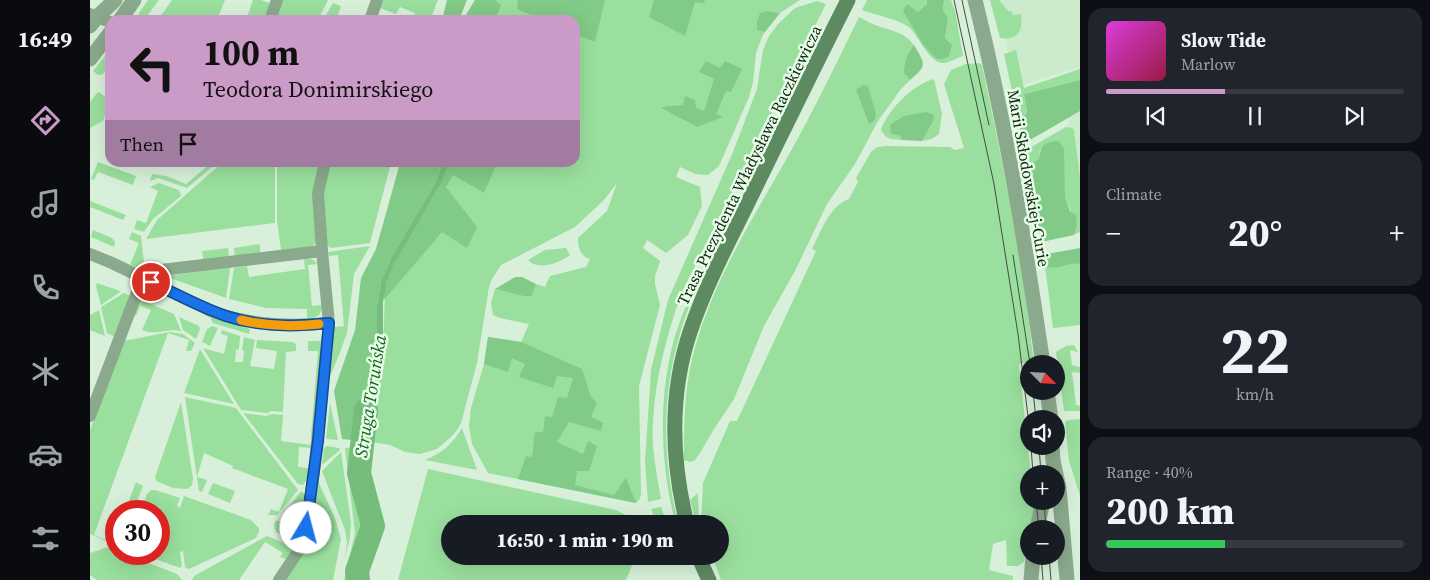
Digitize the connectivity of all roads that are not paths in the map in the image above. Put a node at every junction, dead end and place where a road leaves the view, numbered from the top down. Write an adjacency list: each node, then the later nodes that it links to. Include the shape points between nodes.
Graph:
1 (115, 0): 10 (street)
2 (134, 0): 7 (street)
3 (277, 0): 8 (street)
4 (377, 0): 9 (street)
5 (848, 0): 21 (main road, Trasa Prezydenta Władysława Raczkiewicza, via 719,262 690,330 678,378 674,424 677,473)
6 (975, 0): 18 (street, Marii Skłodowskiej-Curie, via 998,99)
7 (124, 15)
8 (272, 15)
9 (372, 15)
10 (97, 20)
11 (105, 40): 12 (street)
12 (90, 59)
13 (324, 167): 14 (street, via 318,193)
14 (322, 251): 16 (street, via 161,270); 17 (street)
15 (90, 254): 16 (street)
16 (148, 280): 17 (street, via 211,311 244,321 302,326); 19 (street, via 136,295)
17 (329, 323): 24 (street, via 306,528 301,548)
18 (1042, 355)
19 (90, 416)
20 (1052, 460): 27 (street, via 1059,488)
21 (685, 515)
22 (702, 565): 25 (main road)
23 (1032, 565): 26 (street)
24 (280, 580)
25 (709, 580)
26 (1031, 580)
27 (1067, 580)

